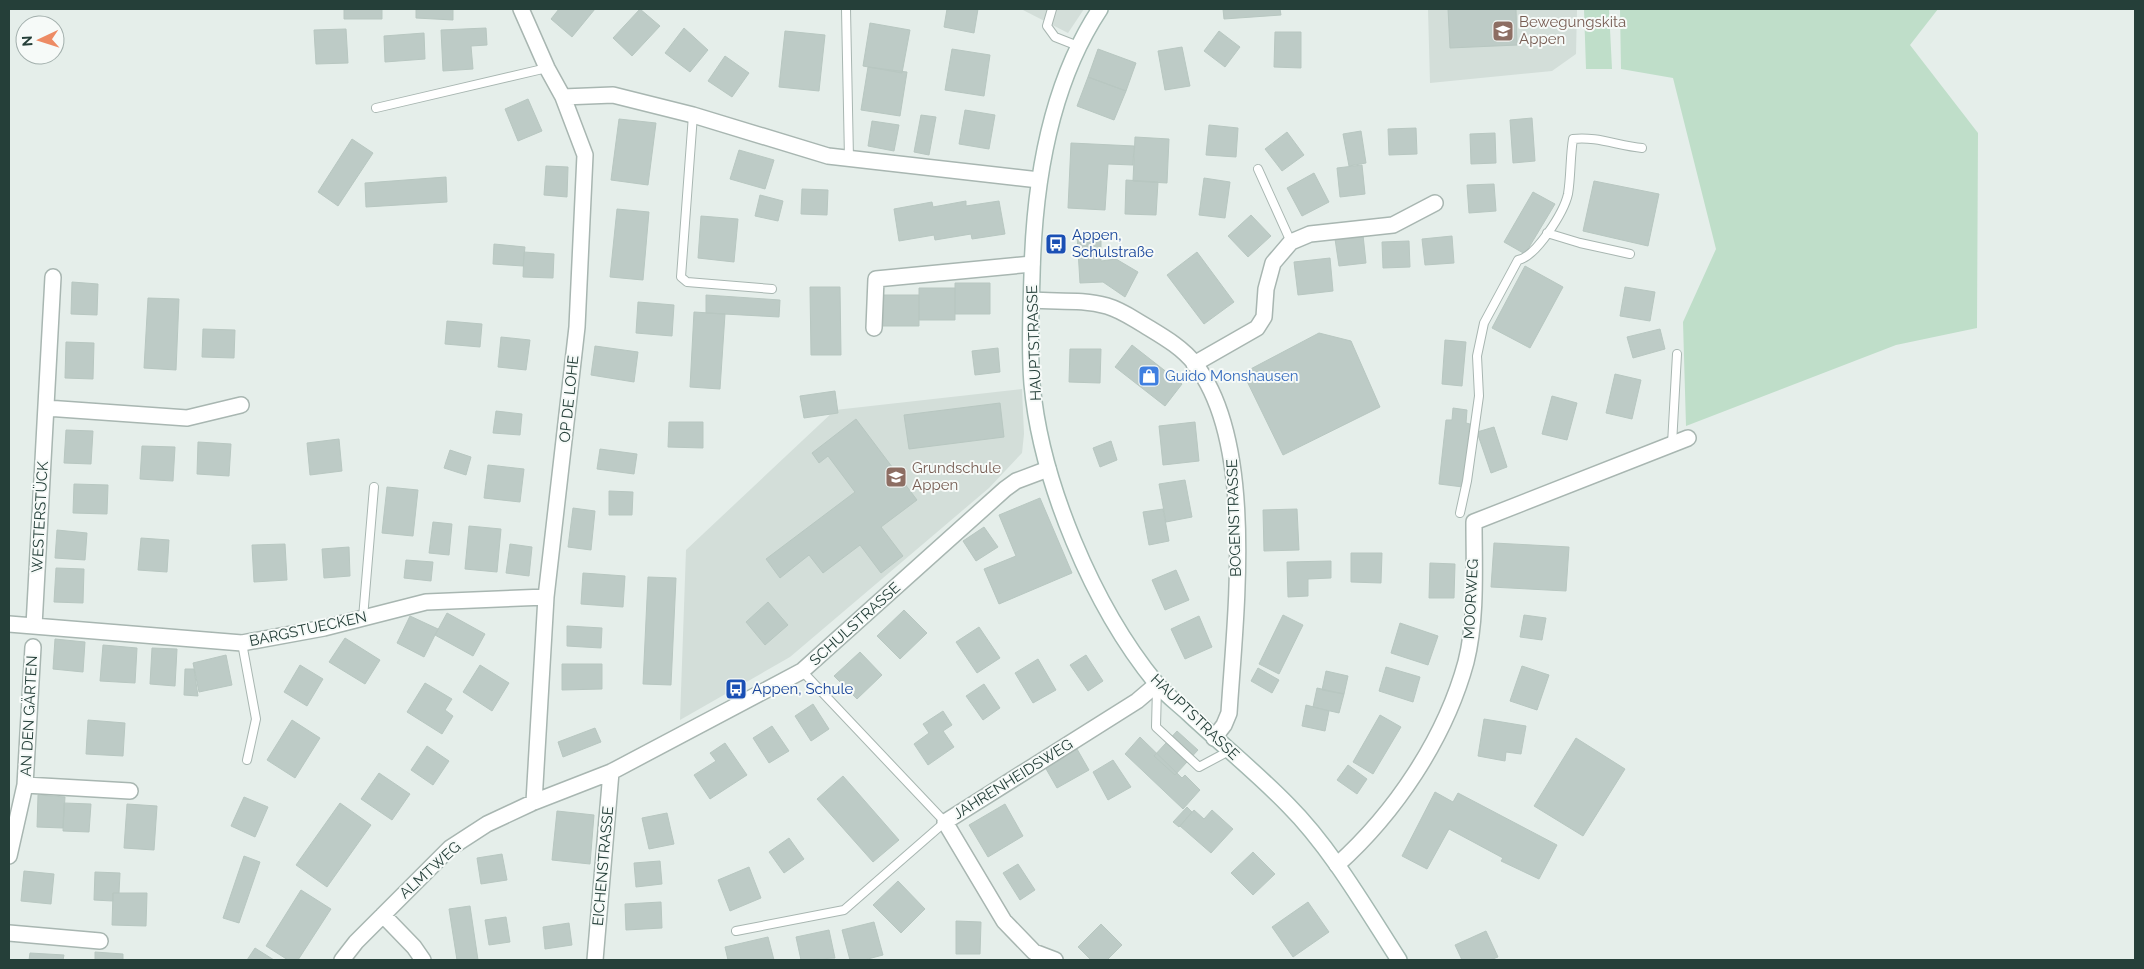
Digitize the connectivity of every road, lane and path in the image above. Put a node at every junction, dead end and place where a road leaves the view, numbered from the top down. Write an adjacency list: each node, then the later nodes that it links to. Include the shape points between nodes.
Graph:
1 (521, 9): 6 (street, OP DE LOHE)
2 (846, 9): 11 (lane)
3 (1052, 9): 5 (lane, via 1047,26 1055,37)
4 (1100, 9): 5 (street, HAUPTSTRASSE)
5 (1078, 46): 13 (street, HAUPTSTRASSE, via 1054,110)
6 (547, 68): 7 (street, OP DE LOHE); 8 (lane)
7 (563, 97): 9 (street, via 613,95); 32 (street, OP DE LOHE, via 585,156 577,327)
8 (376, 108)
9 (693, 115): 11 (street, via 828,156); 20 (lane, via 681,277 688,282)
10 (1642, 148): 15 (lane, via 1623,147 1591,138 1573,140 1568,194)
11 (849, 159): 13 (street)
12 (1258, 169): 16 (lane)
13 (1039, 180): 18 (street, HAUPTSTRASSE)
14 (1435, 203): 16 (street, via 1393,225 1310,234)
15 (1547, 233): 17 (lane); 31 (lane, via 1534,252 1526,259 1518,260 1484,323 1478,356 1478,396)
16 (1291, 242): 24 (street, via 1273,263 1266,289 1264,317 1258,328)
17 (1630, 254)
18 (1032, 264): 21 (street, HAUPTSTRASSE); 22 (street, HAUPTSTRASSE, via 876,279)
19 (53, 277): 26 (street, WESTERSTÜCK)
20 (772, 289)
21 (1032, 300): 24 (street, BOGENSTRASSE, via 1073,300 1109,306 1160,334); 29 (street, HAUPTSTRASSE, via 1032,383)
22 (874, 328)
23 (1677, 354): 28 (lane)
24 (1194, 364): 40 (street, BOGENSTRASSE, via 1220,412 1235,478 1236,580 1229,713)
25 (241, 405): 26 (street, via 187,418)
26 (46, 408): 35 (street, WESTERSTÜCK)
27 (1688, 438): 28 (street, MOORWEG)
28 (1672, 444): 49 (street, MOORWEG, via 1474,522 1470,634 1466,662 1447,715 1418,768 1395,800)
29 (1048, 469): 38 (street, SCHULSTRASSE, via 1016,481 1005,489); 39 (street, HAUPTSTRASSE, via 1097,591)
30 (374, 487): 33 (lane)
31 (1460, 513)
32 (546, 597): 33 (street, BARGSTUECKEN, via 426,602); 46 (street, OP DE LOHE)
33 (363, 618): 36 (street, BARGSTUECKEN)
34 (9, 624): 35 (street, BARGSTUECKEN)
35 (34, 626): 36 (street, BARGSTUECKEN)
36 (242, 643): 42 (lane, via 256,719)
37 (33, 647): 44 (street, AN DEN GÄRTEN)
38 (802, 671): 43 (street, SCHULSTRASSE); 47 (lane)
39 (1157, 684): 40 (street, HAUPTSTRASSE); 41 (lane, via 1156,727 1198,767); 47 (street, JAHRENHEIDSWEG, via 1137,701)
40 (1214, 738): 41 (street, HAUPTSTRASSE)
41 (1229, 751): 49 (street, HAUPTSTRASSE, via 1290,806)
42 (247, 760)
43 (611, 772): 46 (street, SCHULSTRASSE); 57 (street, EICHENSTRASSE)
44 (25, 784): 45 (street, AN DEN GÄRTEN); 48 (street, AN DEN GÄRTEN)
45 (130, 791)
46 (534, 802): 50 (street, ALMTWEG, via 487,824 450,848)
47 (944, 822): 51 (lane, via 844,910); 54 (street, JAHRENHEIDSWEG, via 1004,921)
48 (9, 856)
49 (1337, 865): 59 (street, HAUPTSTRASSE)
50 (383, 915): 55 (street, ALMTWEG); 56 (street, via 414,946)
51 (736, 931)
52 (9, 933): 53 (street)
53 (100, 941)
54 (1031, 956): 58 (street, JAHRENHEIDSWEG)
55 (342, 960)
56 (423, 960)
57 (595, 960)
58 (1055, 960)
59 (1399, 960)

